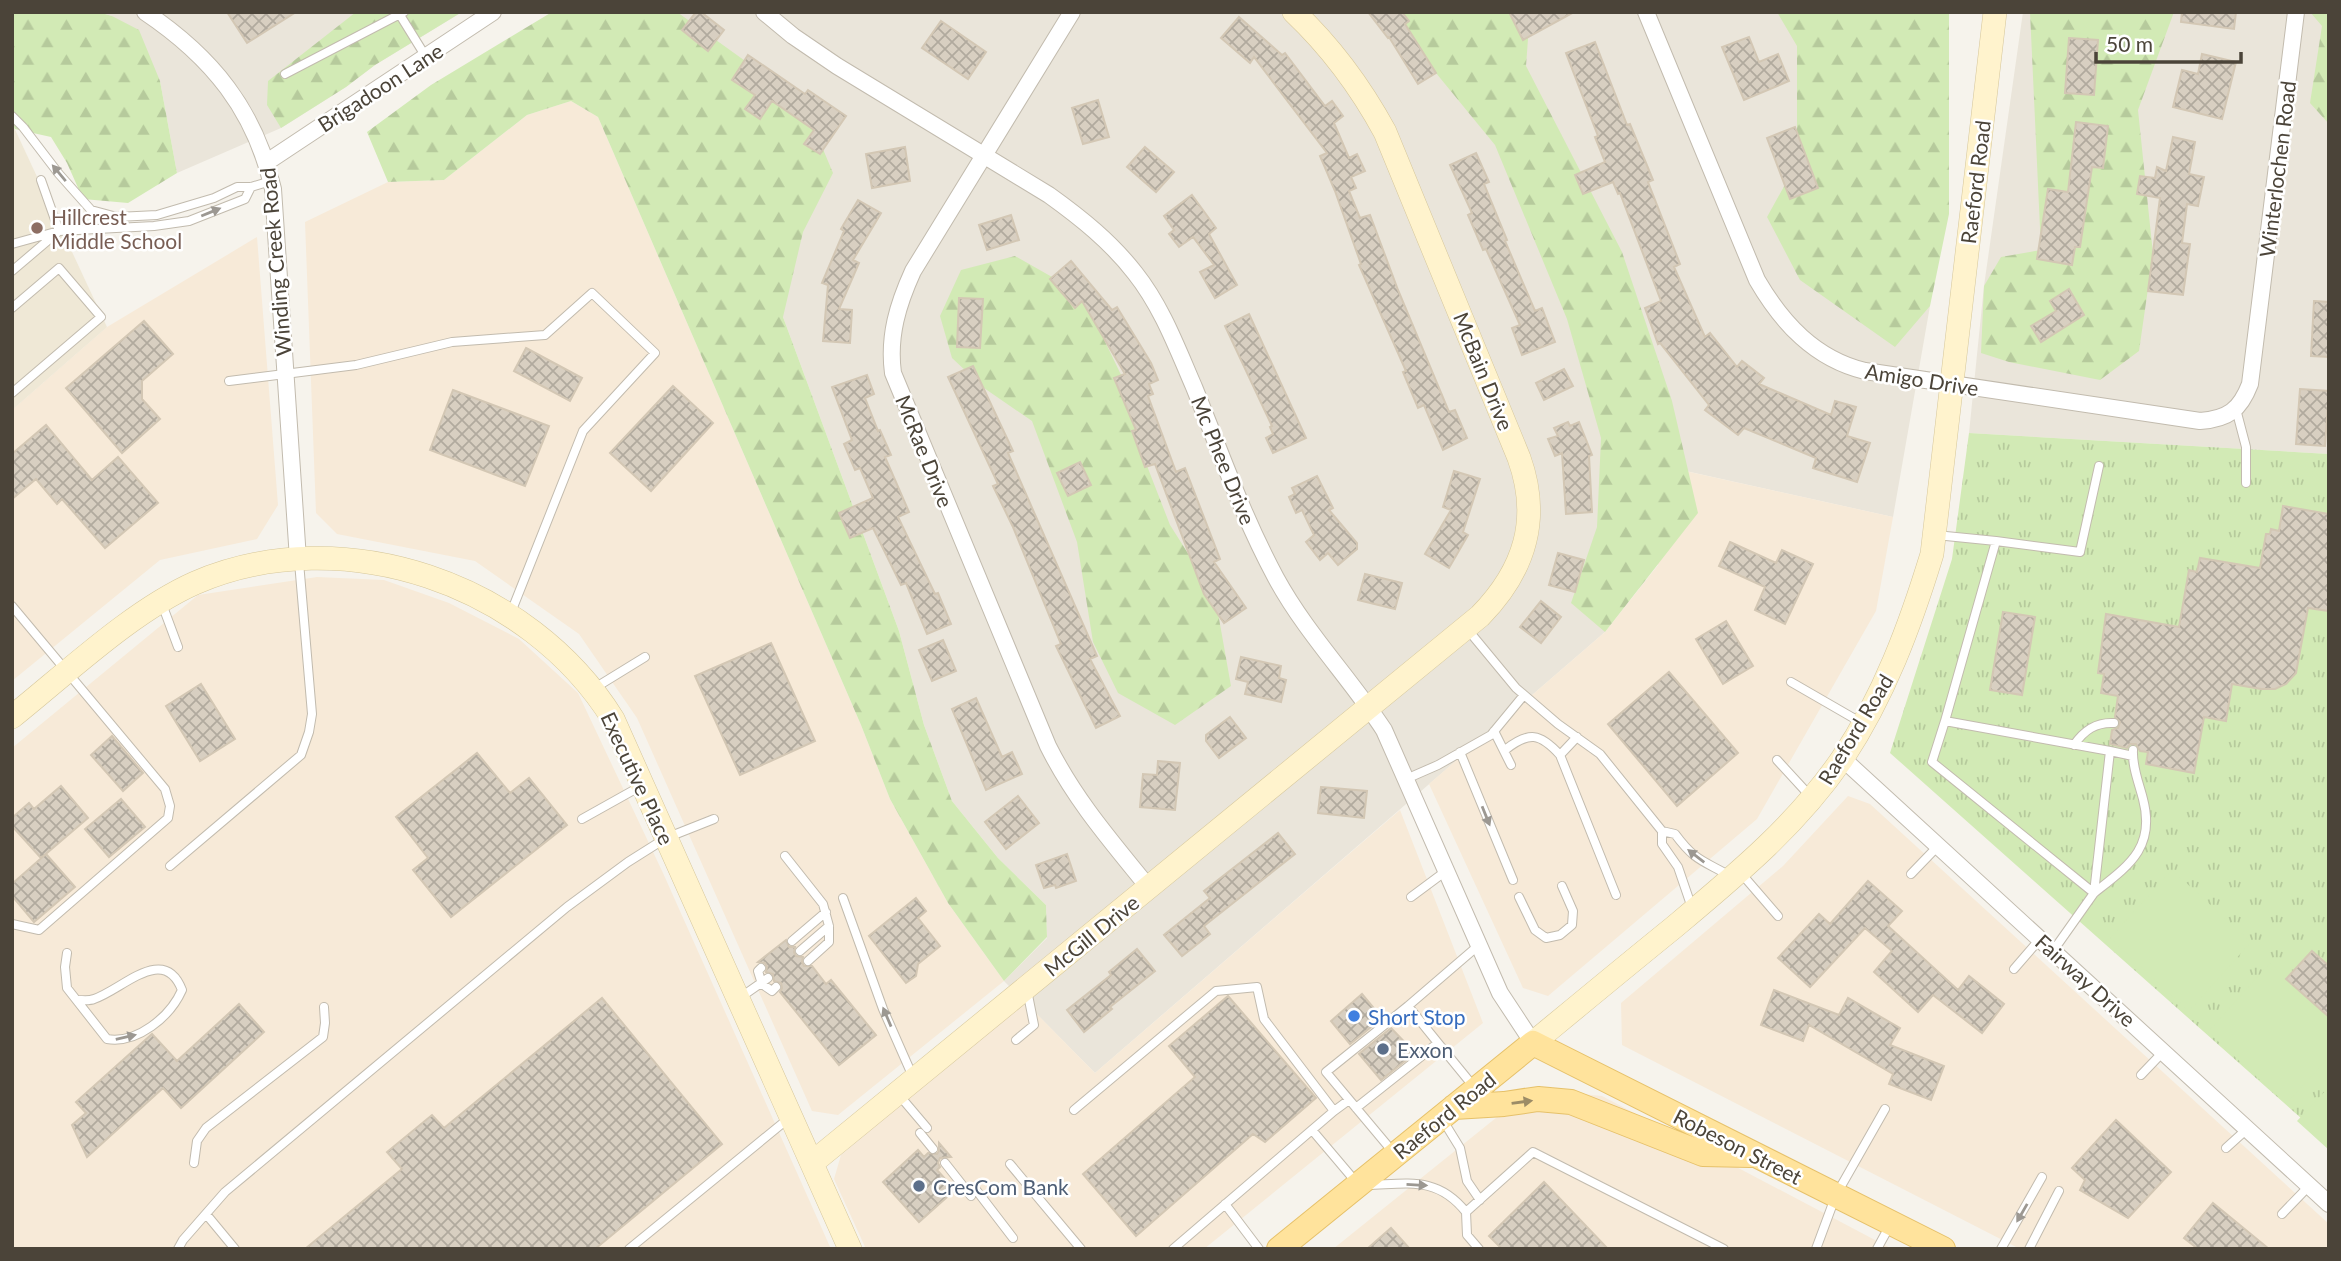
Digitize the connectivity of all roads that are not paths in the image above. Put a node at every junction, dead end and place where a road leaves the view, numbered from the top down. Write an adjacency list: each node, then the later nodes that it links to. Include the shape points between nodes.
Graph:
1 (145, 12): 14 (street, Winding Creek Road, via 207,61 232,92)
2 (493, 12): 10 (street, Brigadoon Lane)
3 (765, 12): 13 (street, Mc Phee Drive, via 837,66)
4 (1072, 12): 13 (street, McRae Drive)
5 (1294, 12): 35 (street, McBain Drive, via 1343,64 1385,132 1524,472 1528,525 1519,563 1498,597)
6 (1646, 12): 24 (street, Amigo Drive, via 1757,280 1787,324 1828,357 1852,368)
7 (1995, 12): 24 (street, Raeford Road)
8 (2296, 12): 26 (street, Winterlochen Road, via 2250,384)
9 (402, 14): 10 (lane); 11 (lane)
10 (426, 57): 14 (street, Brigadoon Lane)
11 (285, 74)
12 (12, 116): 17 (lane, one-way to 12, via 237,187 157,215 117,217 91,210)
13 (983, 156): 42 (street, Mc Phee Drive, via 1081,218 1137,275 1176,344 1277,579 1305,624); 72 (street, McRae Drive, via 902,295 891,346 894,373 1048,746 1088,814)
14 (267, 162): 16 (street, Winding Creek Road)
15 (41, 180): 18 (lane)
16 (271, 181): 17 (lane); 22 (street, Winding Creek Road)
17 (251, 187): 18 (lane, one-way to 17, via 189,221 245,199)
18 (60, 231): 19 (lane); 20 (lane)
19 (12, 244)
20 (12, 271)
21 (12, 308): 25 (lane, via 59,268 102,317)
22 (286, 375): 23 (lane); 31 (street, Winding Creek Road); 34 (lane, via 356,365 452,342 545,335 592,293 655,352 583,431)
23 (229, 381)
24 (1952, 384): 26 (street, Amigo Drive, via 2200,421); 29 (street, Raeford Road)
25 (12, 393)
26 (2236, 409): 28 (lane, via 2246,447)
27 (2099, 466): 30 (lane, via 2080,552)
28 (2246, 483)
29 (1934, 535): 30 (lane); 45 (street, Raeford Road, via 1916,605 1892,667)
30 (1996, 541): 44 (lane)
31 (298, 559): 32 (street, Executive Place, via 220,574); 34 (street, Executive Place, via 378,563 416,572 466,591); 66 (lane, via 312,714 301,755)
32 (160, 601): 36 (lane); 38 (street, Executive Place)
33 (12, 606): 38 (lane)
34 (510, 616): 40 (street, Executive Place, via 544,639)
35 (1466, 628): 41 (lane); 42 (street, McBain Drive)
36 (178, 647)
37 (645, 657): 40 (lane)
38 (68, 672): 43 (street, Executive Place); 81 (lane, via 165,789 168,818 39,930)
39 (1791, 682): 45 (lane)
40 (593, 689): 58 (street, Executive Place, via 613,719)
41 (1524, 695): 47 (lane); 48 (lane)
42 (1370, 707): 57 (street, Mc Phee Drive); 72 (street, McGill Drive)
43 (13, 716)
44 (1945, 721): 49 (lane); 73 (lane, via 1932,762)
45 (1863, 723): 54 (street, Raeford Road)
46 (2114, 723): 49 (lane, via 2090,727)
47 (1494, 731): 50 (lane); 52 (lane)
48 (1577, 737): 53 (lane); 62 (lane, via 1600,754)
49 (2074, 745): 51 (lane)
50 (1505, 750): 53 (lane, via 1531,736 1547,741); 56 (lane)
51 (2110, 751): 73 (lane); 73 (lane, via 2133,753 2146,809 2143,846 2127,867)
52 (1460, 752): 57 (lane); 70 (lane, one-way to 70)
53 (1560, 755): 74 (lane)
54 (1842, 758): 59 (street, Raeford Road); 64 (street, Fairway Drive)
55 (1777, 760): 59 (lane)
56 (1511, 765)
57 (1406, 779): 67 (street, Mc Phee Drive)
58 (642, 785): 60 (lane); 63 (street, Executive Place)
59 (1812, 799): 69 (street, Raeford Road)
60 (582, 819)
61 (714, 819): 63 (lane)
62 (1662, 831): 69 (lane, one-way to 62, via 1700,861 1675,834); 78 (lane, via 1662,844 1678,867)
63 (666, 838): 95 (street, Executive Place); 132 (lane, via 567,907 225,1192)
64 (1938, 846): 68 (lane); 83 (street, Fairway Drive)
65 (785, 856): 79 (lane)
66 (170, 866)
67 (1446, 871): 75 (lane); 85 (street, Mc Phee Drive)
68 (1911, 874)
69 (1737, 875): 78 (street, Raeford Road); 80 (lane)
70 (1513, 880)
71 (1562, 886): 76 (lane, via 1573,911 1572,925 1560,936 1546,938 1535,930)
72 (1149, 888): 94 (street, McGill Drive)
73 (2094, 893): 87 (lane)
74 (1616, 895)
75 (1411, 897)
76 (1519, 897)
77 (843, 898): 104 (lane, one-way to 77)
78 (1693, 911): 101 (street, Raeford Road)
79 (826, 912): 82 (lane); 84 (lane)
80 (1778, 916)
81 (12, 924)
82 (829, 926): 86 (lane); 89 (lane, via 830,942)
83 (2040, 939): 87 (street, Fairway Drive); 91 (lane)
84 (792, 942)
85 (1479, 945): 97 (lane); 101 (street, Mc Phee Drive, via 1500,993)
86 (800, 951)
87 (2053, 951): 102 (street, Fairway Drive)
88 (67, 953): 96 (lane, via 68,988)
89 (808, 961)
90 (761, 968): 92 (lane, via 758,971)
91 (2014, 969)
92 (765, 981): 93 (lane, via 772,991); 95 (lane)
93 (776, 987)
94 (1027, 988): 99 (lane, via 1034,1025); 104 (street, McGill Drive)
95 (738, 999): 112 (street, Executive Place)
96 (78, 1000): 96 (lane, one-way to 96, via 107,1039 117,1041 153,1025 182,990 170,972 155,969 93,1000)
97 (1408, 1006): 100 (lane); 106 (lane, via 1326,1072)
98 (324, 1007): 119 (lane, via 323,1037 206,1128 197,1141)
99 (1016, 1040)
100 (1438, 1043): 105 (lane); 107 (lane)
101 (1533, 1043): 105 (main road, Raeford Road); 118 (main road, Robeson Street)
102 (2163, 1051): 103 (lane); 113 (street, Fairway Drive)
103 (2141, 1075)
104 (906, 1086): 116 (lane); 120 (street, McGill Drive)
105 (1476, 1089): 111 (main road, Raeford Road)
106 (1349, 1100): 107 (lane); 110 (lane)
107 (1356, 1108): 117 (lane)
108 (1885, 1109): 127 (lane)
109 (1074, 1110): 110 (lane, via 1216,990 1257,987 1264,1019)
110 (1334, 1111): 114 (lane)
111 (1447, 1112): 117 (main road, Raeford Road); 118 (main road, one-way to 118, via 1538,1100 1571,1101 1703,1154); 128 (lane, via 1467,1181)
112 (791, 1116): 120 (street, Executive Place); 141 (lane)
113 (2246, 1129): 115 (lane); 125 (street, Fairway Drive)
114 (1312, 1130): 124 (lane); 129 (lane)
115 (2226, 1148)
116 (933, 1149)
117 (1395, 1154): 124 (main road, Raeford Road)
118 (1755, 1154): 127 (main road, Robeson Street)
119 (194, 1163)
120 (812, 1163): 142 (street, Executive Place)
121 (945, 1163): 135 (lane)
122 (1010, 1164): 143 (lane)
123 (2042, 1177): 151 (lane, one-way to 151)
124 (1358, 1185): 131 (lane, one-way to 131, via 1427,1184 1454,1197); 137 (main road, Raeford Road)
125 (2310, 1186): 130 (street, Fairway Drive); 133 (lane)
126 (2059, 1191): 152 (lane)
127 (1836, 1195): 134 (main road, Robeson Street); 149 (lane)
128 (1480, 1200): 131 (lane); 136 (lane, via 1533,1152)
129 (1225, 1204): 144 (lane); 145 (lane)
130 (2329, 1204)
131 (1466, 1212): 146 (lane, via 1467,1235)
132 (206, 1214): 139 (lane); 140 (lane)
133 (2282, 1214)
134 (1891, 1223): 138 (main road, Robeson Street); 150 (lane)
135 (1013, 1238)
136 (1704, 1239): 147 (lane); 148 (lane)
137 (1291, 1245)
138 (1933, 1247)
139 (178, 1249)
140 (235, 1249)
141 (629, 1249)
142 (850, 1249)
143 (1081, 1249)
144 (1173, 1249)
145 (1259, 1249)
146 (1479, 1249)
147 (1698, 1249)
148 (1724, 1249)
149 (1816, 1249)
150 (1877, 1249)
151 (2001, 1249)
152 (2029, 1249)

